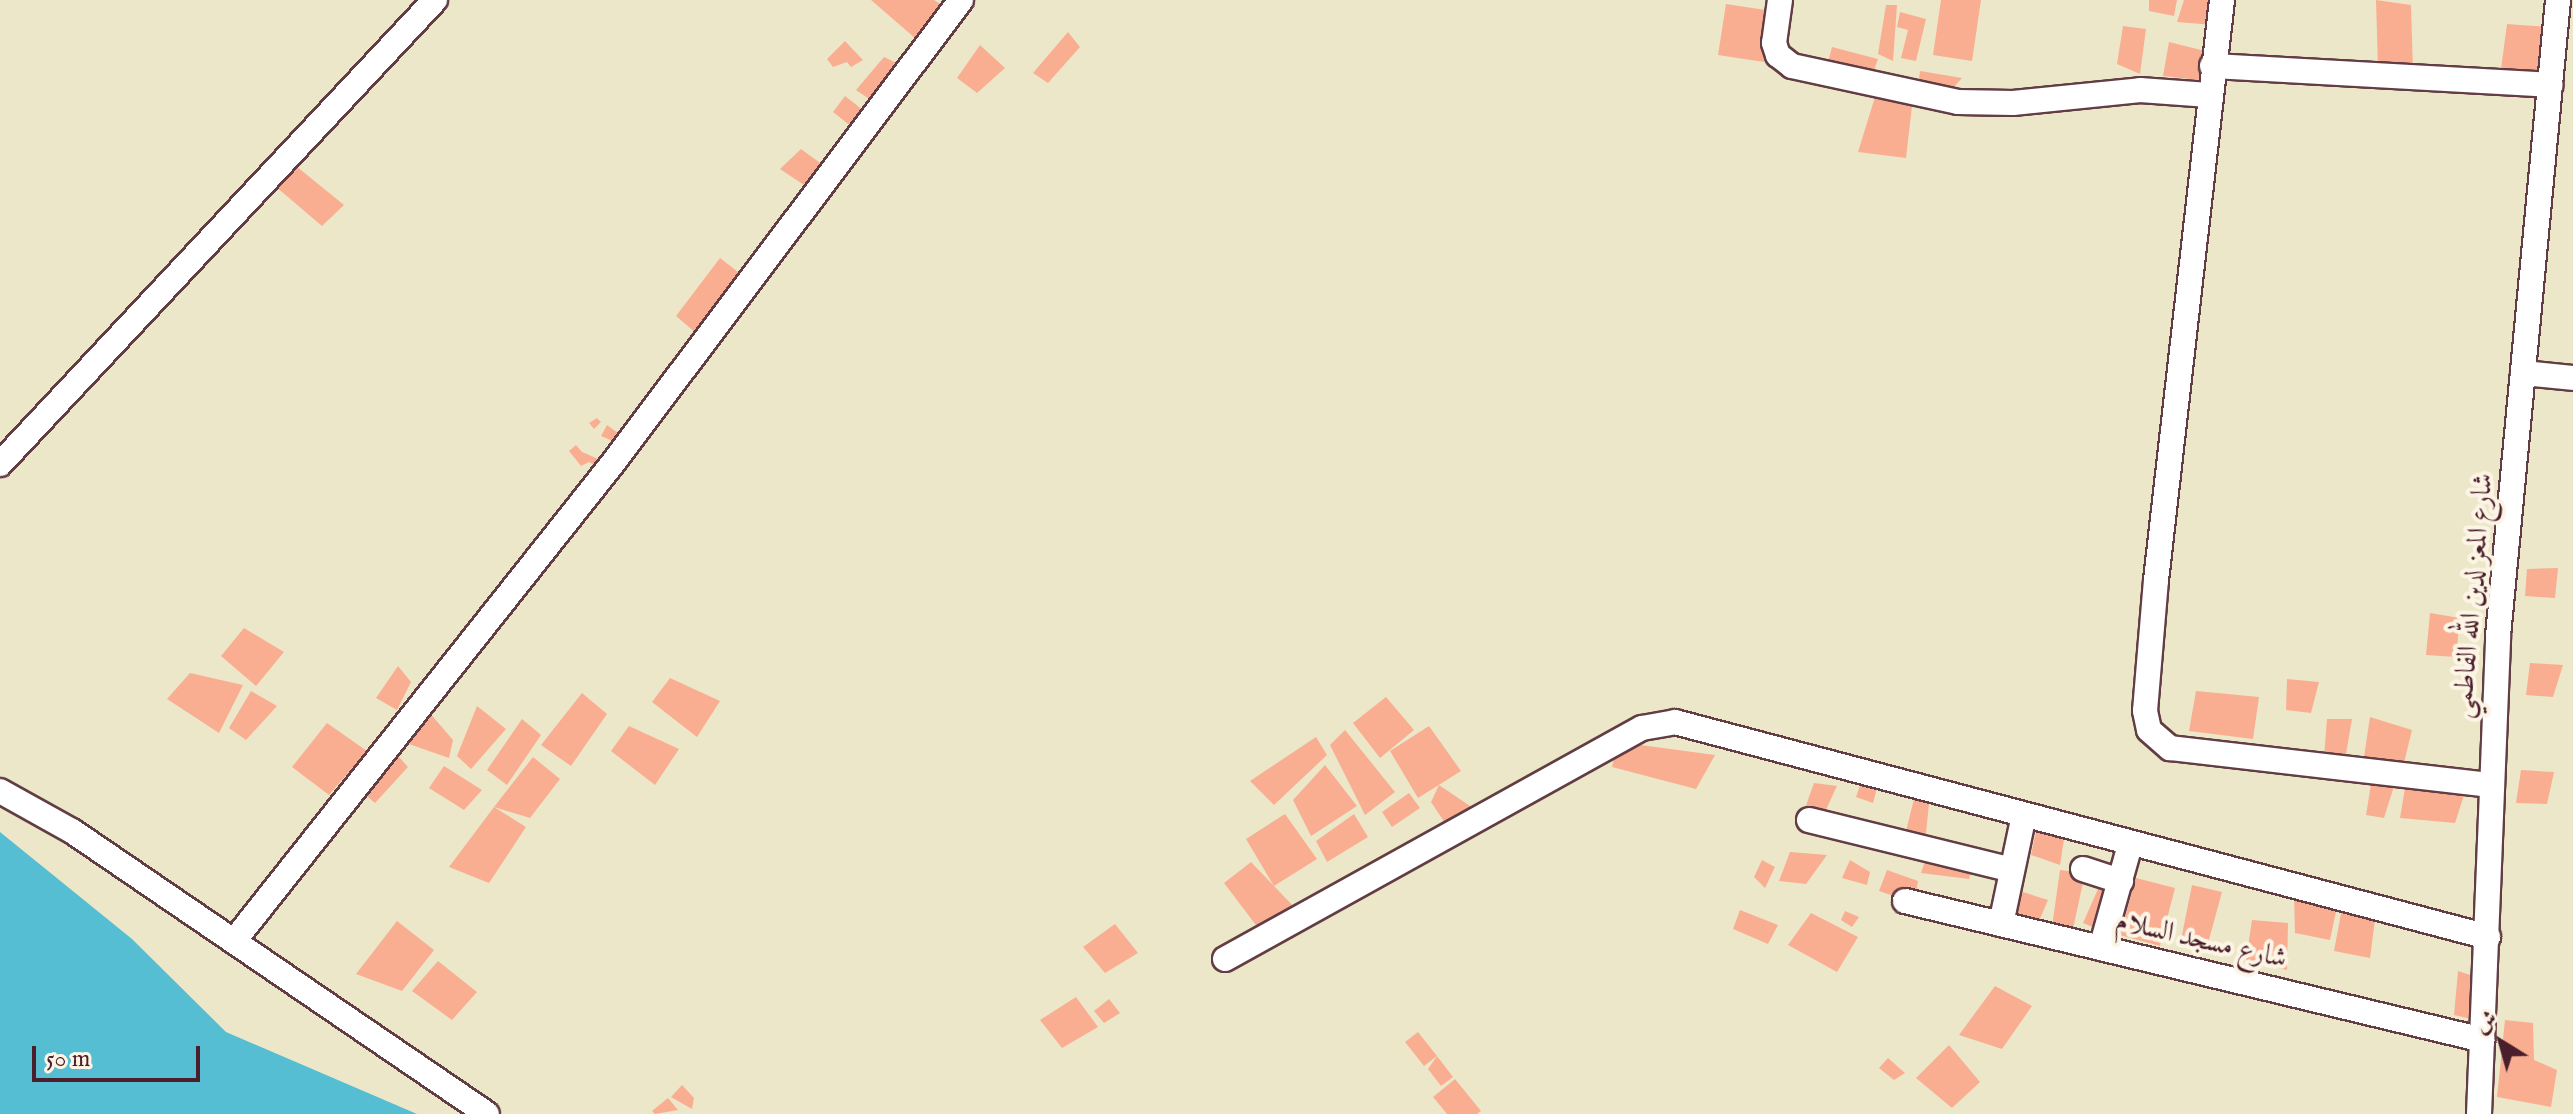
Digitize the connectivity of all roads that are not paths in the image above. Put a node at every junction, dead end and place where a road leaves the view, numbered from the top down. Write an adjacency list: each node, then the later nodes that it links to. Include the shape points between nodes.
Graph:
1 (435, 0): 11 (street)
2 (961, 0): 23 (street, via 613,463)
3 (1780, 0): 8 (street, via 1774,43 1778,55 1792,66 1958,102 2013,103 2113,91)
4 (2222, 0): 6 (street)
5 (2558, 0): 7 (street, شارع المعز لدين الله الفاطمي)
6 (2212, 66): 7 (street); 8 (street)
7 (2550, 85): 9 (street, شارع المعز لدين الله الفاطمي)
8 (2209, 95): 12 (street, via 2155,595 2145,711 2149,730 2170,748)
9 (2523, 373): 10 (street); 12 (street, شارع المعز لدين الله الفاطمي)
10 (2573, 378)
11 (0, 464)
12 (2490, 785): 22 (street, شارع المعز لدين الله الفاطمي)
13 (0, 791): 23 (street, via 72,831)
14 (2024, 815): 16 (street); 18 (street); 25 (street, via 1699,726 1657,724)
15 (1809, 820): 18 (street)
16 (2130, 845): 19 (street); 22 (street)
17 (2083, 869): 19 (street)
18 (2012, 870): 21 (street)
19 (2121, 881): 24 (street)
20 (1905, 901): 21 (street, شارع مسجد السلام)
21 (2001, 924): 24 (street, شارع مسجد السلام)
22 (2488, 937): 26 (street, شارع المعز لدين الله الفاطمي)
23 (234, 941): 27 (street)
24 (2101, 948): 26 (street, شارع مسجد السلام)
25 (1225, 959)
26 (2483, 1040): 28 (street, شارع المعز لدين الله الفاطمي)
27 (487, 1114)
28 (2479, 1114)

